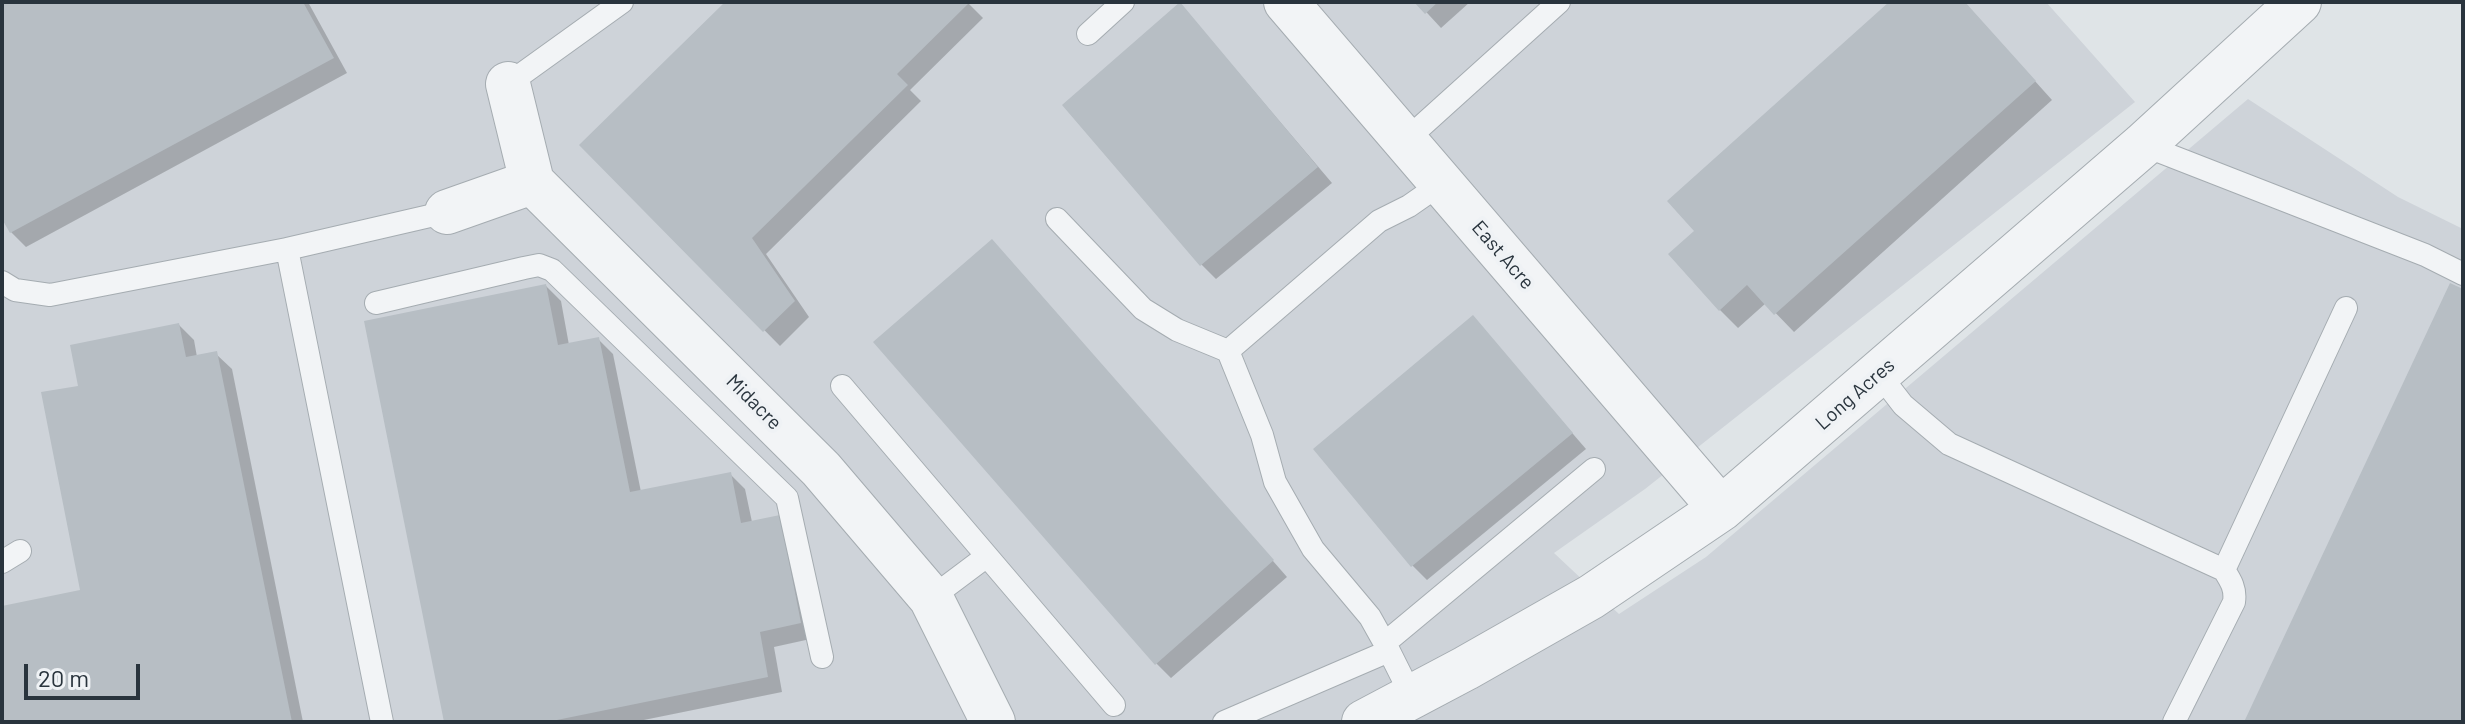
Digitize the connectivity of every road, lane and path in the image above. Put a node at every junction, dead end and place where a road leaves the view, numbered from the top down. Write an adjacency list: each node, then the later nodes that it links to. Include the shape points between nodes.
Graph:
1 (622, 2): 7 (lane)
2 (1123, 2): 6 (lane)
3 (1286, 2): 8 (street, East Acre)
4 (1559, 2): 8 (lane)
5 (2299, 2): 9 (street, Long Acres)
6 (1088, 34)
7 (508, 84): 10 (street)
8 (1405, 141): 11 (street, East Acre)
9 (2143, 145): 15 (lane); 20 (street, Long Acres)
10 (532, 182): 12 (street); 23 (street, Midacre)
11 (1442, 183): 19 (lane, via 1379,221); 24 (street, East Acre)
12 (447, 212): 14 (lane)
13 (1057, 219): 19 (lane, via 1143,309)
14 (287, 249): 16 (lane, via 50,295 15,290); 32 (lane)
15 (2463, 274)
16 (2, 282)
17 (376, 303): 23 (lane, via 539,265 552,270)
18 (2346, 308): 26 (lane)
19 (1228, 351): 28 (lane, via 1275,482 1313,549)
20 (1879, 374): 24 (street, Long Acres); 26 (lane, via 1903,405 1949,444)
21 (842, 386): 25 (lane)
22 (1594, 469): 28 (lane)
23 (804, 483): 27 (street, Midacre); 29 (lane)
24 (1721, 509): 30 (street, Long Acres, via 1591,597)
25 (987, 556): 27 (lane); 31 (lane)
26 (2224, 570): 36 (lane, via 2234,602)
27 (931, 598): 33 (street, Midacre)
28 (1388, 646): 30 (lane); 34 (lane)
29 (822, 657)
30 (1412, 697): 35 (street, Long Acres)
31 (1114, 705)
32 (382, 722)
33 (993, 722)
34 (1224, 722)
35 (1364, 722)
36 (2174, 722)

